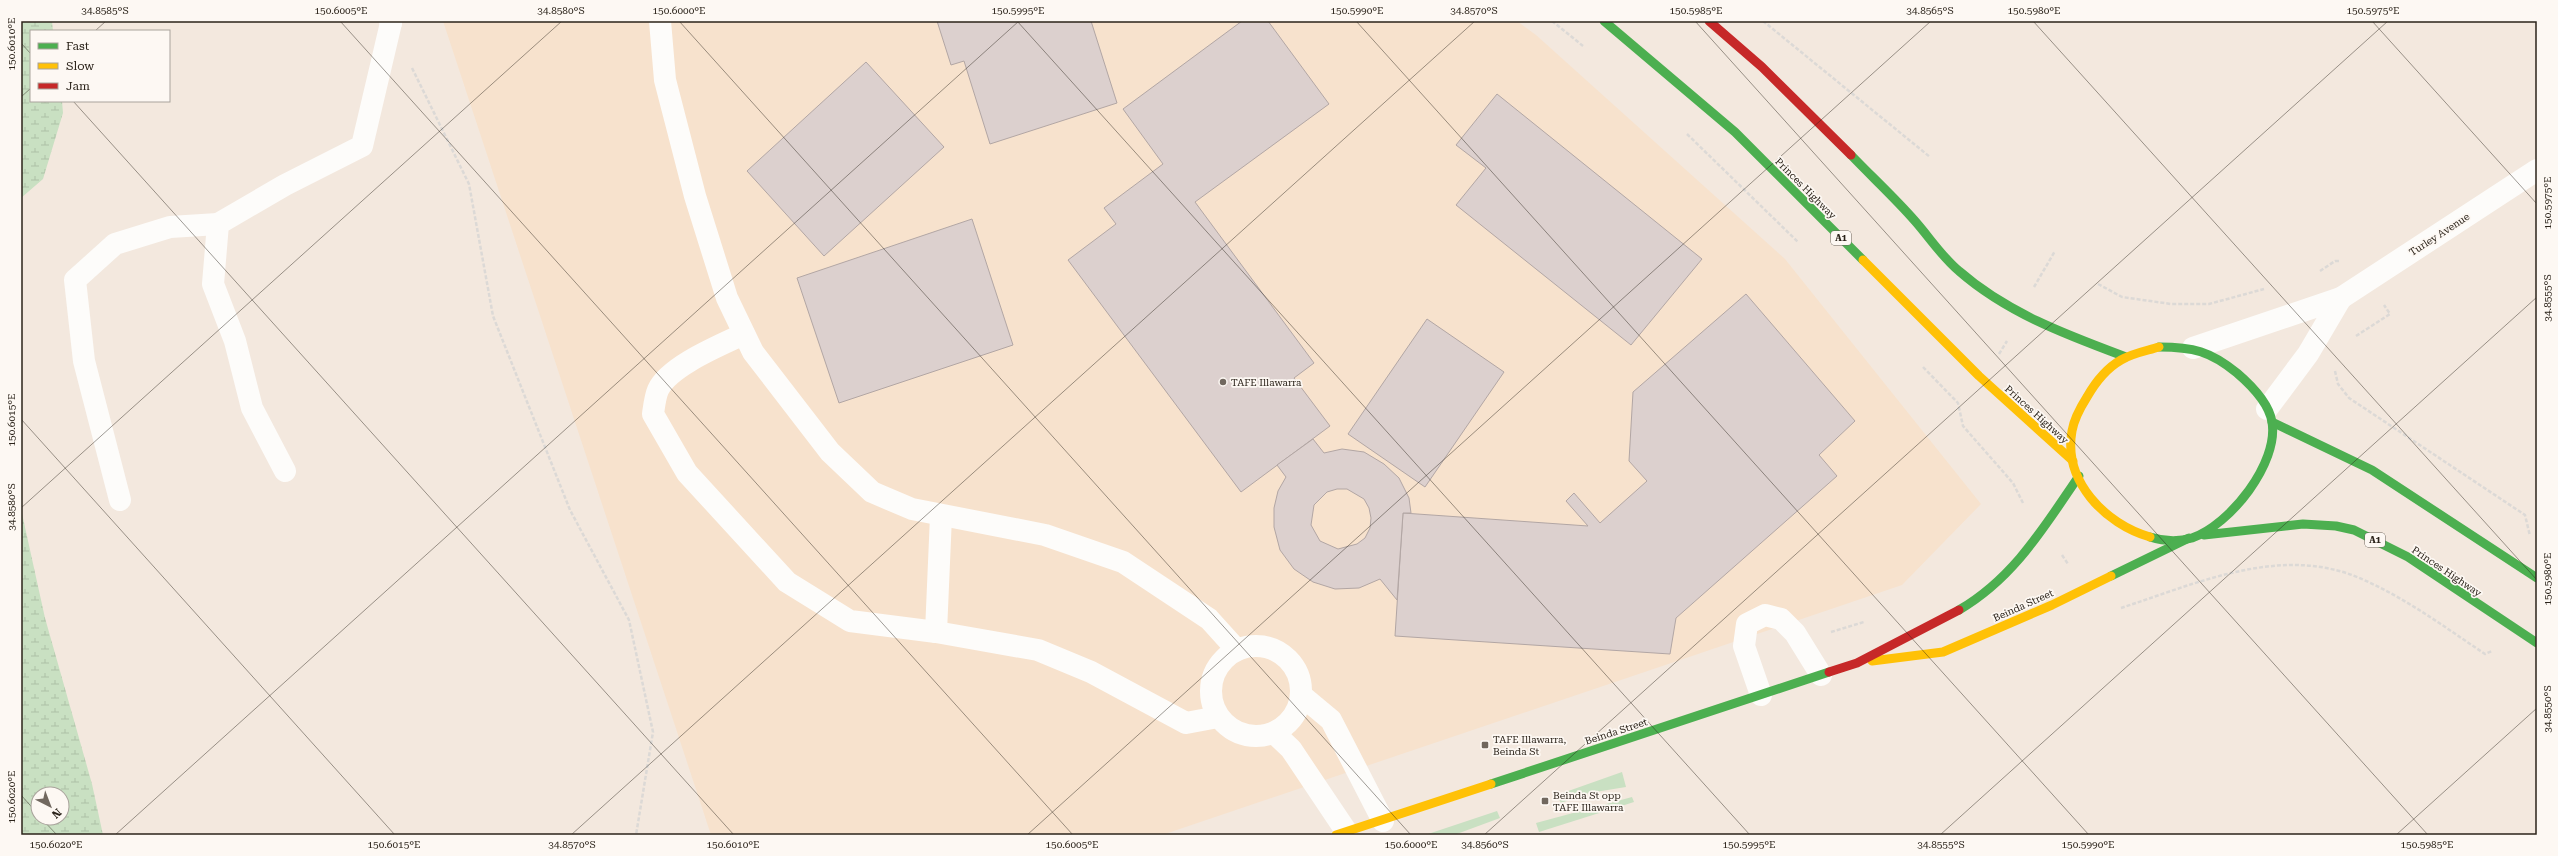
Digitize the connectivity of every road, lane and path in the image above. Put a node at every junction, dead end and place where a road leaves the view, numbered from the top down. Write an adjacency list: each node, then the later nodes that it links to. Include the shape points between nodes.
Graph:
1 (660, 21): 20 (street, via 665,80 694,196 727,298)
2 (1552, 21): 7 (path)
3 (1604, 21): 27 (main road, Princes Highway / A1, via 1735,132 1979,376)
4 (1709, 21): 23 (main road, via 1802,102 1912,217 1946,259 1986,292 2019,314)
5 (1763, 21): 10 (path)
6 (390, 22): 12 (street, via 362,146 285,185)
7 (1588, 50)
8 (411, 65): 51 (path, via 468,184 493,316 570,510 629,620 653,732)
9 (1683, 131): 13 (path)
10 (1930, 157)
11 (2537, 170): 18 (street, Turley Avenue)
12 (218, 224): 28 (street, via 213,284 235,341 252,408); 30 (street, via 170,227 115,244 75,280 84,361)
13 (1801, 245)
14 (2343, 261): 15 (path, via 2335,261)
15 (2316, 273)
16 (2098, 284): 17 (path, via 2122,297 2171,304 2209,304)
17 (2266, 289)
18 (2341, 298): 22 (street, Turley Avenue); 26 (street, Turley Avenue)
19 (2390, 314): 21 (path)
20 (744, 334): 32 (street, via 753,352 830,452 872,492 912,509); 38 (street, via 696,357 676,370 658,389 653,414 687,473 787,582 850,621)
21 (2353, 338)
22 (2193, 348): 23 (main road, via 2159,347); 26 (main road, via 2232,367)
23 (2126, 357): 27 (main road, via 2096,381 2079,410 2071,436)
24 (2333, 364): 34 (path, via 2338,384 2349,398 2525,515)
25 (1921, 365): 31 (path, via 1958,403 1963,426 2013,483)
26 (2270, 415): 33 (main road, Beinda Street, via 2268,459 2251,489 2230,515); 35 (main road, via 2372,470)
27 (2073, 461): 29 (main road, A1)
28 (285, 471)
29 (2078, 476): 33 (main road, A1, via 2091,501 2116,525 2133,534 2166,541); 43 (main road, Beinda Street, via 2026,554 2003,579 1980,598 1959,610)
30 (120, 500)
31 (2026, 507)
32 (941, 516): 38 (street); 42 (street, via 1044,535 1123,562 1209,619)
33 (2194, 537): 40 (main road, Princes Highway / A1, via 2309,524 2338,526 2369,537 2422,565 2474,603); 43 (main road, Beinda Street, via 2052,606 1943,652)
34 (2531, 544)
35 (2537, 578)
36 (2114, 610): 40 (path, via 2237,571 2279,564 2328,568 2363,579 2418,610 2485,654)
37 (1866, 622): 39 (path, via 1825,633)
38 (936, 632): 47 (street, via 1038,650 1097,676 1186,723)
39 (1795, 633): 44 (street); 46 (street, via 1781,619 1765,615 1747,624 1744,646)
40 (2527, 636): 41 (main road, Princes Highway / A1)
41 (2537, 643)
42 (1237, 650): 45 (street, via 1252,646 1268,648 1282,654 1293,665 1300,680); 47 (street, via 1224,659 1212,682 1212,703)
43 (1856, 663): 44 (main road, Beinda Street)
44 (1821, 675): 46 (main road, Beinda Street)
45 (1301, 695): 48 (street, via 1293,718); 49 (street, via 1331,720)
46 (1761, 695): 49 (main road, Beinda Street)
47 (1218, 717): 48 (street, via 1229,728 1243,735 1259,736)
48 (1274, 733): 50 (street, via 1291,749)
49 (1383, 820): 50 (main road, Beinda Street)
50 (1341, 833)
51 (636, 835)

